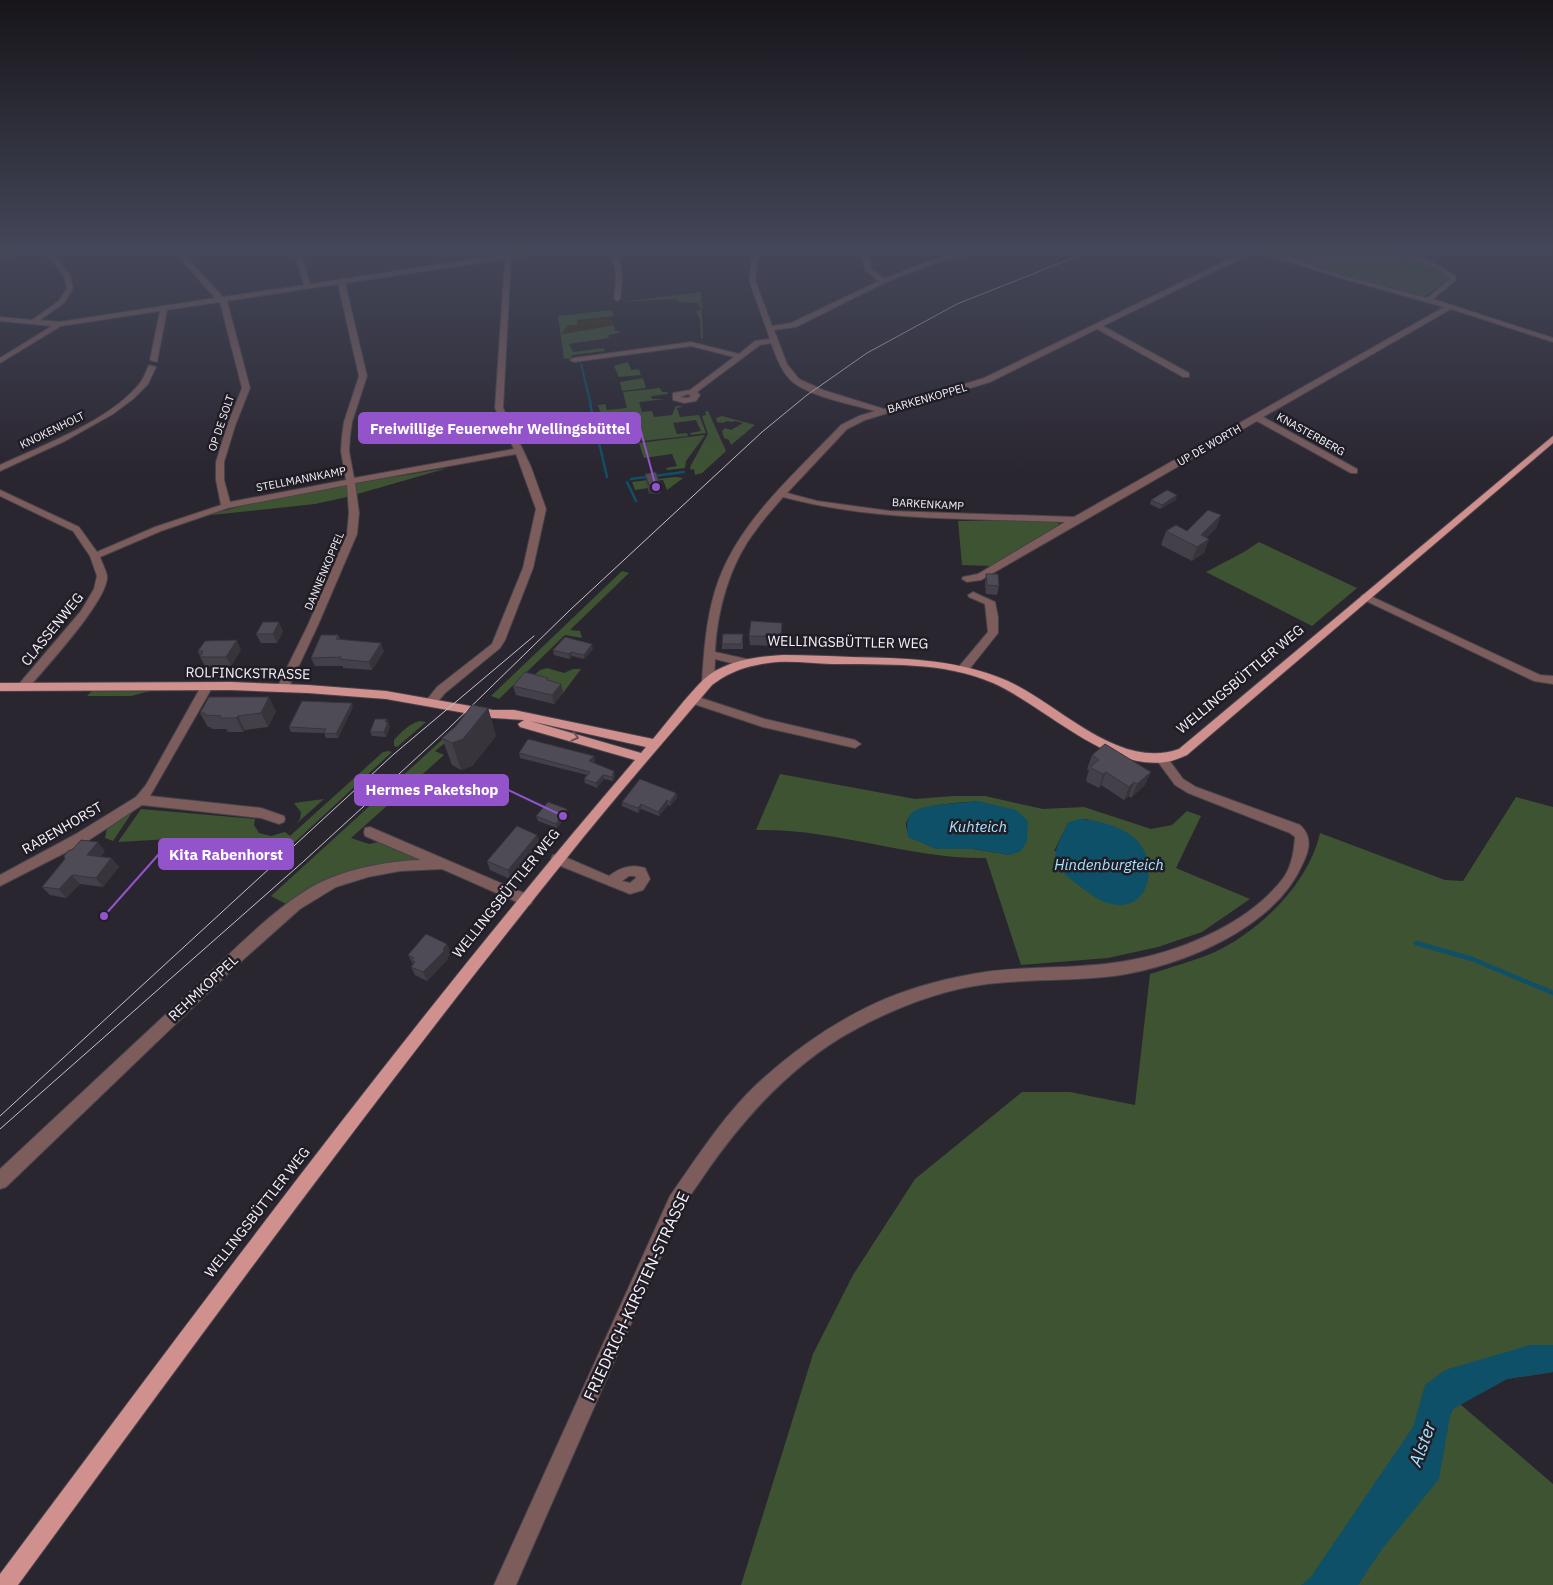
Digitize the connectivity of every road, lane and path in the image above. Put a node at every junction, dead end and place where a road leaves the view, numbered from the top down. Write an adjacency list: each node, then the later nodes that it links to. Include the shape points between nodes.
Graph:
1 (59, 324): 17 (street)
2 (161, 324): 26 (street, KNOKENHOLT, via 151,377 128,400 82,430)
3 (229, 324): 31 (street, OP DE SOLT, via 246,388 220,462)
4 (351, 324): 28 (street, DANNENKOPPEL, via 363,376 346,436 345,451)
5 (504, 324): 25 (street, via 500,408)
6 (769, 324): 12 (street)
7 (795, 324): 12 (street)
8 (1104, 324): 11 (street, BARKENKOPPEL)
9 (1419, 324): 22 (street, UP DE WORTH)
10 (1504, 324): 14 (street)
11 (1098, 327): 18 (street); 21 (street, BARKENKOPPEL, via 988,380)
12 (771, 328): 13 (street)
13 (775, 340): 15 (street, via 758,343); 20 (street, via 784,364 796,381)
14 (1553, 340)
15 (739, 356): 16 (street, via 691,344); 19 (street)
16 (574, 360)
17 (0, 361)
18 (1186, 375)
19 (692, 392)
20 (850, 402): 21 (street); 23 (street, via 855,409 854,416)
21 (882, 411): 23 (street, BARKENKOPPEL)
22 (1257, 417): 27 (street, KNASTERBERG); 32 (street, UP DE WORTH)
23 (844, 427): 30 (street, BARKENKOPPEL)
24 (1553, 439): 36 (main road, WELLINGSBÜTTLER WEG)
25 (518, 451): 28 (street, STELLMANNKAMP); 47 (street, via 541,509 527,573 496,646)
26 (0, 468)
27 (1354, 471)
28 (352, 481): 31 (street, STELLMANNKAMP); 45 (street, DANNENKOPPEL, via 352,534)
29 (0, 493): 33 (street, CLASSENWEG, via 76,530)
30 (781, 494): 32 (street, BARKENKAMP, via 809,502 886,513); 37 (street, BARKENKOPPEL, via 751,529 735,554 720,591)
31 (226, 506): 33 (street, STELLMANNKAMP, via 158,529)
32 (1076, 520): 34 (street, UP DE WORTH, via 981,577)
33 (95, 556): 44 (street, CLASSENWEG, via 102,576 94,600)
34 (967, 579)
35 (973, 595): 39 (street, via 990,602 993,633)
36 (1366, 597): 40 (street, via 1538,678); 52 (main road, WELLINGSBÜTTLER WEG, via 1183,752)
37 (709, 654): 38 (street); 41 (street, BARKENKOPPEL)
38 (747, 663): 39 (main road, WELLINGSBÜTTLER WEG, via 790,659 929,664); 41 (main road, WELLINGSBÜTTLER WEG)
39 (963, 669): 52 (main road, WELLINGSBÜTTLER WEG, via 997,681 1111,747)
40 (1553, 680)
41 (708, 682): 46 (main road, WELLINGSBÜTTLER WEG)
42 (207, 686): 44 (main road, ROLFINCKSTRASSE); 45 (main road, ROLFINCKSTRASSE); 53 (street, RABENHORST, via 150,788)
43 (0, 687): 44 (main road, ROLFINCKSTRASSE)
44 (23, 687)
45 (283, 688): 47 (main road, ROLFINCKSTRASSE, via 355,692)
46 (692, 699): 49 (main road, WELLINGSBÜTTLER WEG); 50 (street, via 763,723)
47 (431, 702): 48 (main road, ROLFINCKSTRASSE)
48 (493, 714): 49 (main road, ROLFINCKSTRASSE, via 514,714); 51 (main road, ROLFINCKSTRASSE, one-way to 51)
49 (654, 744): 51 (main road, WELLINGSBÜTTLER WEG)
50 (855, 744)
51 (643, 758): 56 (main road, WELLINGSBÜTTLER WEG)
52 (1162, 759): 63 (street, FRIEDRICH-KIRSTEN-STRASSE, via 1179,782 1192,790 1295,829 1302,835 1300,856 1290,879 1248,919 1204,943 1162,959 1110,970 986,978 890,1004 814,1046 762,1090 716,1144 676,1202)
53 (140, 800): 54 (street, via 261,813); 58 (street, RABENHORST, via 81,838)
54 (279, 819)
55 (370, 832): 57 (street, REHMKOPPEL)
56 (558, 859): 59 (street); 60 (main road, WELLINGSBÜTTLER WEG)
57 (443, 864): 60 (street, REHMKOPPEL); 61 (street, REHMKOPPEL, via 400,866 368,872 332,883 295,905 230,962)
58 (0, 881)
59 (611, 882)
60 (526, 900): 62 (main road, WELLINGSBÜTTLER WEG, via 225,1287)
61 (0, 1181)
62 (5, 1585)
63 (505, 1585)

